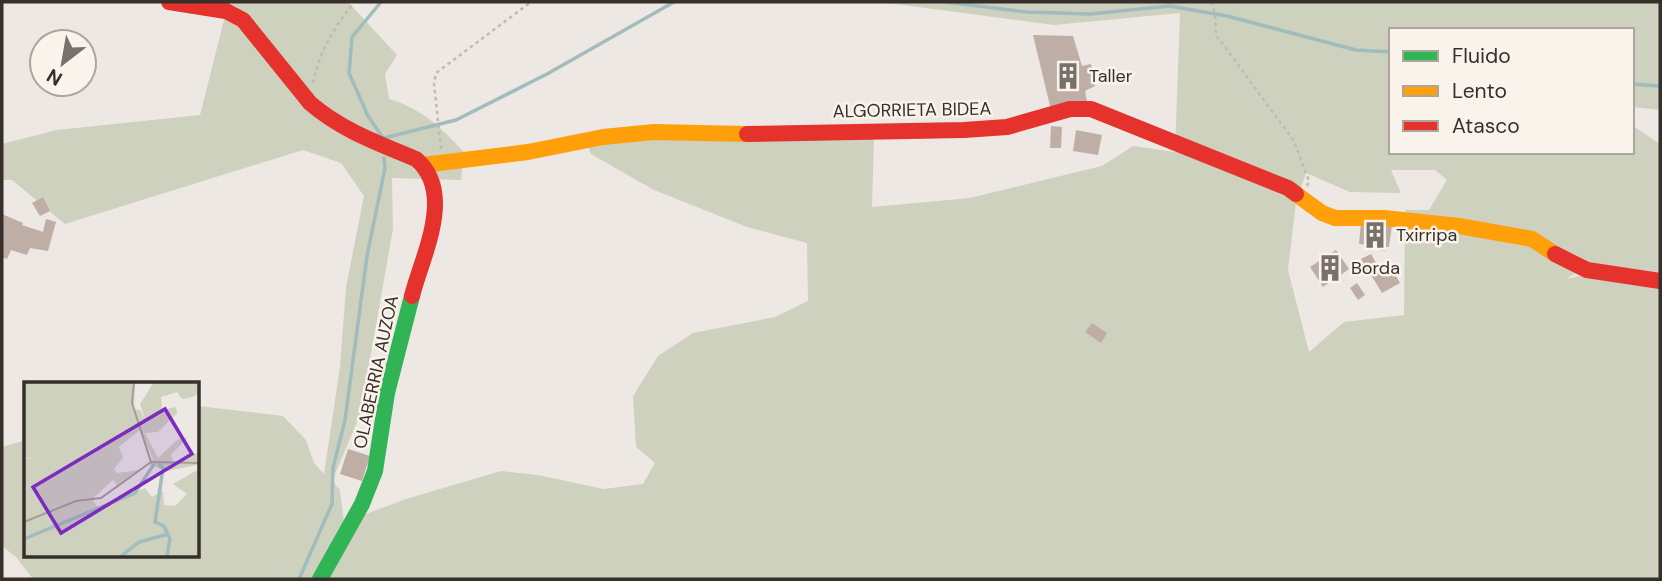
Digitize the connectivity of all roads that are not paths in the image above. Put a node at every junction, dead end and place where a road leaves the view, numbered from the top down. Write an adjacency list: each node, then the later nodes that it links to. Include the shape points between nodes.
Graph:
1 (169, 2): 2 (street, via 226,11 243,20 322,115)
2 (423, 165): 3 (street, ALGORRIETA BIDEA, via 654,132 964,131 1007,127 1070,109 1091,109 1256,174 1335,218 1384,218 1532,239 1587,270); 4 (street, OLABERRIA AUZOA, via 435,203 430,236 387,393 375,471)
3 (1660, 281)
4 (320, 579)

